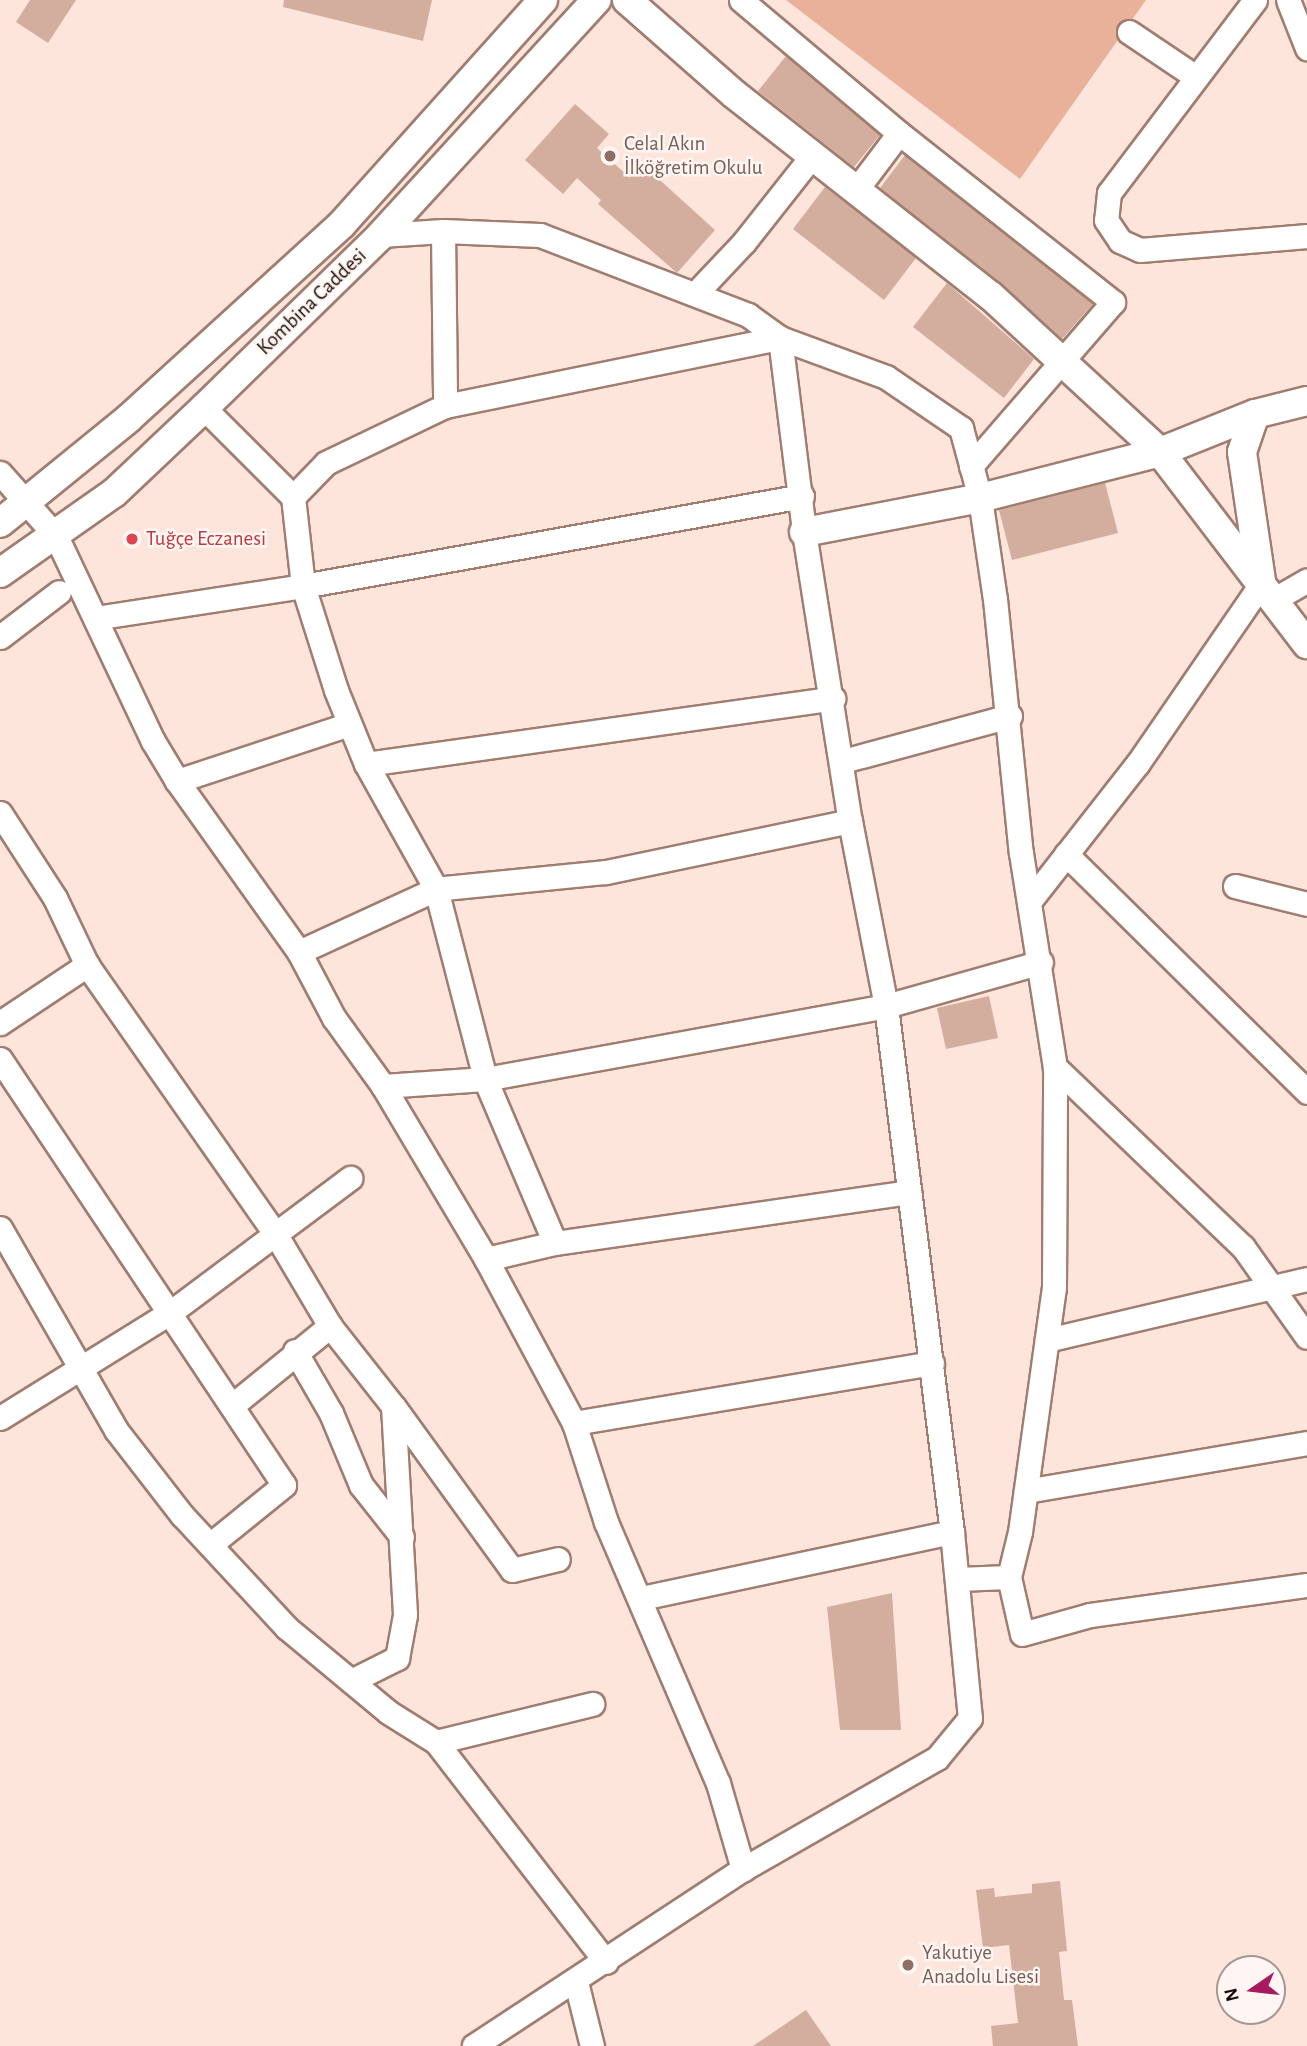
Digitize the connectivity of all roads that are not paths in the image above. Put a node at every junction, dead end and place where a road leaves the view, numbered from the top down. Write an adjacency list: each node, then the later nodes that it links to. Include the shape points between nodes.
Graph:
1 (543, 0): 29 (main road, Kombina Caddesi, via 342,224)
2 (741, 0): 10 (street)
3 (1255, 0): 9 (street)
4 (1288, 0): 8 (street)
5 (593, 1): 6 (street); 14 (main road, Kombina Caddesi)
6 (630, 3): 11 (main road)
7 (1129, 32): 9 (street)
8 (1307, 48)
9 (1196, 77): 15 (street, via 1109,192 1106,220 1119,241 1140,250)
10 (899, 133): 12 (street); 18 (street, via 1113,302)
11 (812, 156): 12 (main road); 16 (street, via 744,242)
12 (856, 190): 18 (main road, via 991,296)
13 (443, 230): 14 (street); 16 (street, via 540,235); 20 (street)
14 (381, 235): 21 (main road, Kombina Caddesi)
15 (1307, 236)
16 (695, 294): 17 (street, via 748,315)
17 (780, 338): 20 (street); 24 (street, via 886,377 961,428); 26 (street)
18 (1064, 363): 23 (main road); 24 (street)
19 (1307, 401): 22 (main road)
20 (445, 406): 27 (street, via 326,463)
21 (204, 408): 27 (street); 32 (main road, Kombina Caddesi, via 114,493)
22 (1255, 414): 23 (main road); 37 (main road, via 1242,452)
23 (1160, 452): 28 (main road); 37 (main road)
24 (971, 466): 28 (street)
25 (0, 473): 29 (street)
26 (802, 496): 31 (street); 35 (street)
27 (293, 497): 35 (street)
28 (980, 498): 31 (main road); 42 (street)
29 (28, 504): 30 (main road, Kombina Caddesi); 32 (street)
30 (0, 523)
31 (804, 532): 41 (street)
32 (56, 536): 33 (main road, Kombina Caddesi); 38 (street)
33 (0, 572)
34 (1307, 580): 37 (street)
35 (303, 586): 38 (street); 43 (street)
36 (59, 592): 39 (street)
37 (1267, 592): 40 (main road); 49 (street)
38 (95, 618): 46 (street)
39 (0, 637)
40 (1307, 644)
41 (833, 698): 44 (street); 45 (street)
42 (1010, 716): 44 (street); 52 (street)
43 (349, 724): 45 (street); 46 (street)
44 (843, 761): 48 (street)
45 (366, 764): 51 (street)
46 (177, 781): 54 (street)
47 (0, 813): 56 (street, via 55,898)
48 (850, 821): 51 (street, via 605,872); 57 (street)
49 (1066, 855): 52 (street); 63 (street)
50 (1235, 886): 53 (street)
51 (436, 889): 54 (street); 61 (street)
52 (1029, 902): 55 (street)
53 (1307, 904)
54 (299, 952): 62 (street, via 334,1017)
55 (1041, 962): 57 (street); 60 (street)
56 (86, 965): 58 (street); 67 (street)
57 (886, 1006): 61 (street); 65 (street)
58 (0, 1023)
59 (0, 1059): 72 (street)
60 (1055, 1067): 71 (street, via 1243,1247); 75 (street, via 1054,1287)
61 (485, 1079): 62 (street); 68 (street)
62 (383, 1086): 69 (street)
63 (1307, 1092)
64 (350, 1178): 67 (street)
65 (909, 1192): 68 (street); 77 (street)
66 (0, 1228): 78 (street)
67 (276, 1235): 72 (street); 73 (street)
68 (555, 1243): 69 (street)
69 (486, 1259): 82 (street)
70 (1307, 1279): 71 (street)
71 (1273, 1285): 74 (street); 75 (street)
72 (171, 1312): 78 (street); 79 (street)
73 (330, 1325): 76 (street); 80 (street)
74 (1307, 1337)
75 (1047, 1339): 84 (street)
76 (295, 1351): 79 (street); 86 (street, via 331,1413 361,1485)
77 (932, 1363): 82 (street); 85 (street)
78 (82, 1368): 81 (street); 87 (street, via 116,1430)
79 (234, 1404): 87 (street, via 284,1485)
80 (393, 1406): 86 (street); 88 (street, via 512,1570)
81 (0, 1418)
82 (573, 1423): 92 (street, via 606,1522)
83 (1307, 1443): 84 (street)
84 (1026, 1491): 89 (street)
85 (953, 1532): 90 (street); 92 (street)
86 (402, 1536): 93 (street, via 405,1615 397,1658)
87 (211, 1545): 93 (street, via 287,1628)
88 (558, 1559)
89 (1009, 1577): 90 (street); 91 (street, via 1022,1634 1090,1615)
90 (957, 1579): 96 (street, via 970,1718 937,1758)
91 (1307, 1585)
92 (641, 1598): 96 (street, via 718,1783)
93 (351, 1681): 95 (street, via 388,1712)
94 (592, 1704): 95 (street)
95 (436, 1742): 97 (street)
96 (743, 1869): 97 (street)
97 (606, 1962): 98 (street)
98 (576, 1982): 99 (street); 100 (street)
99 (474, 2046)
100 (592, 2046)

